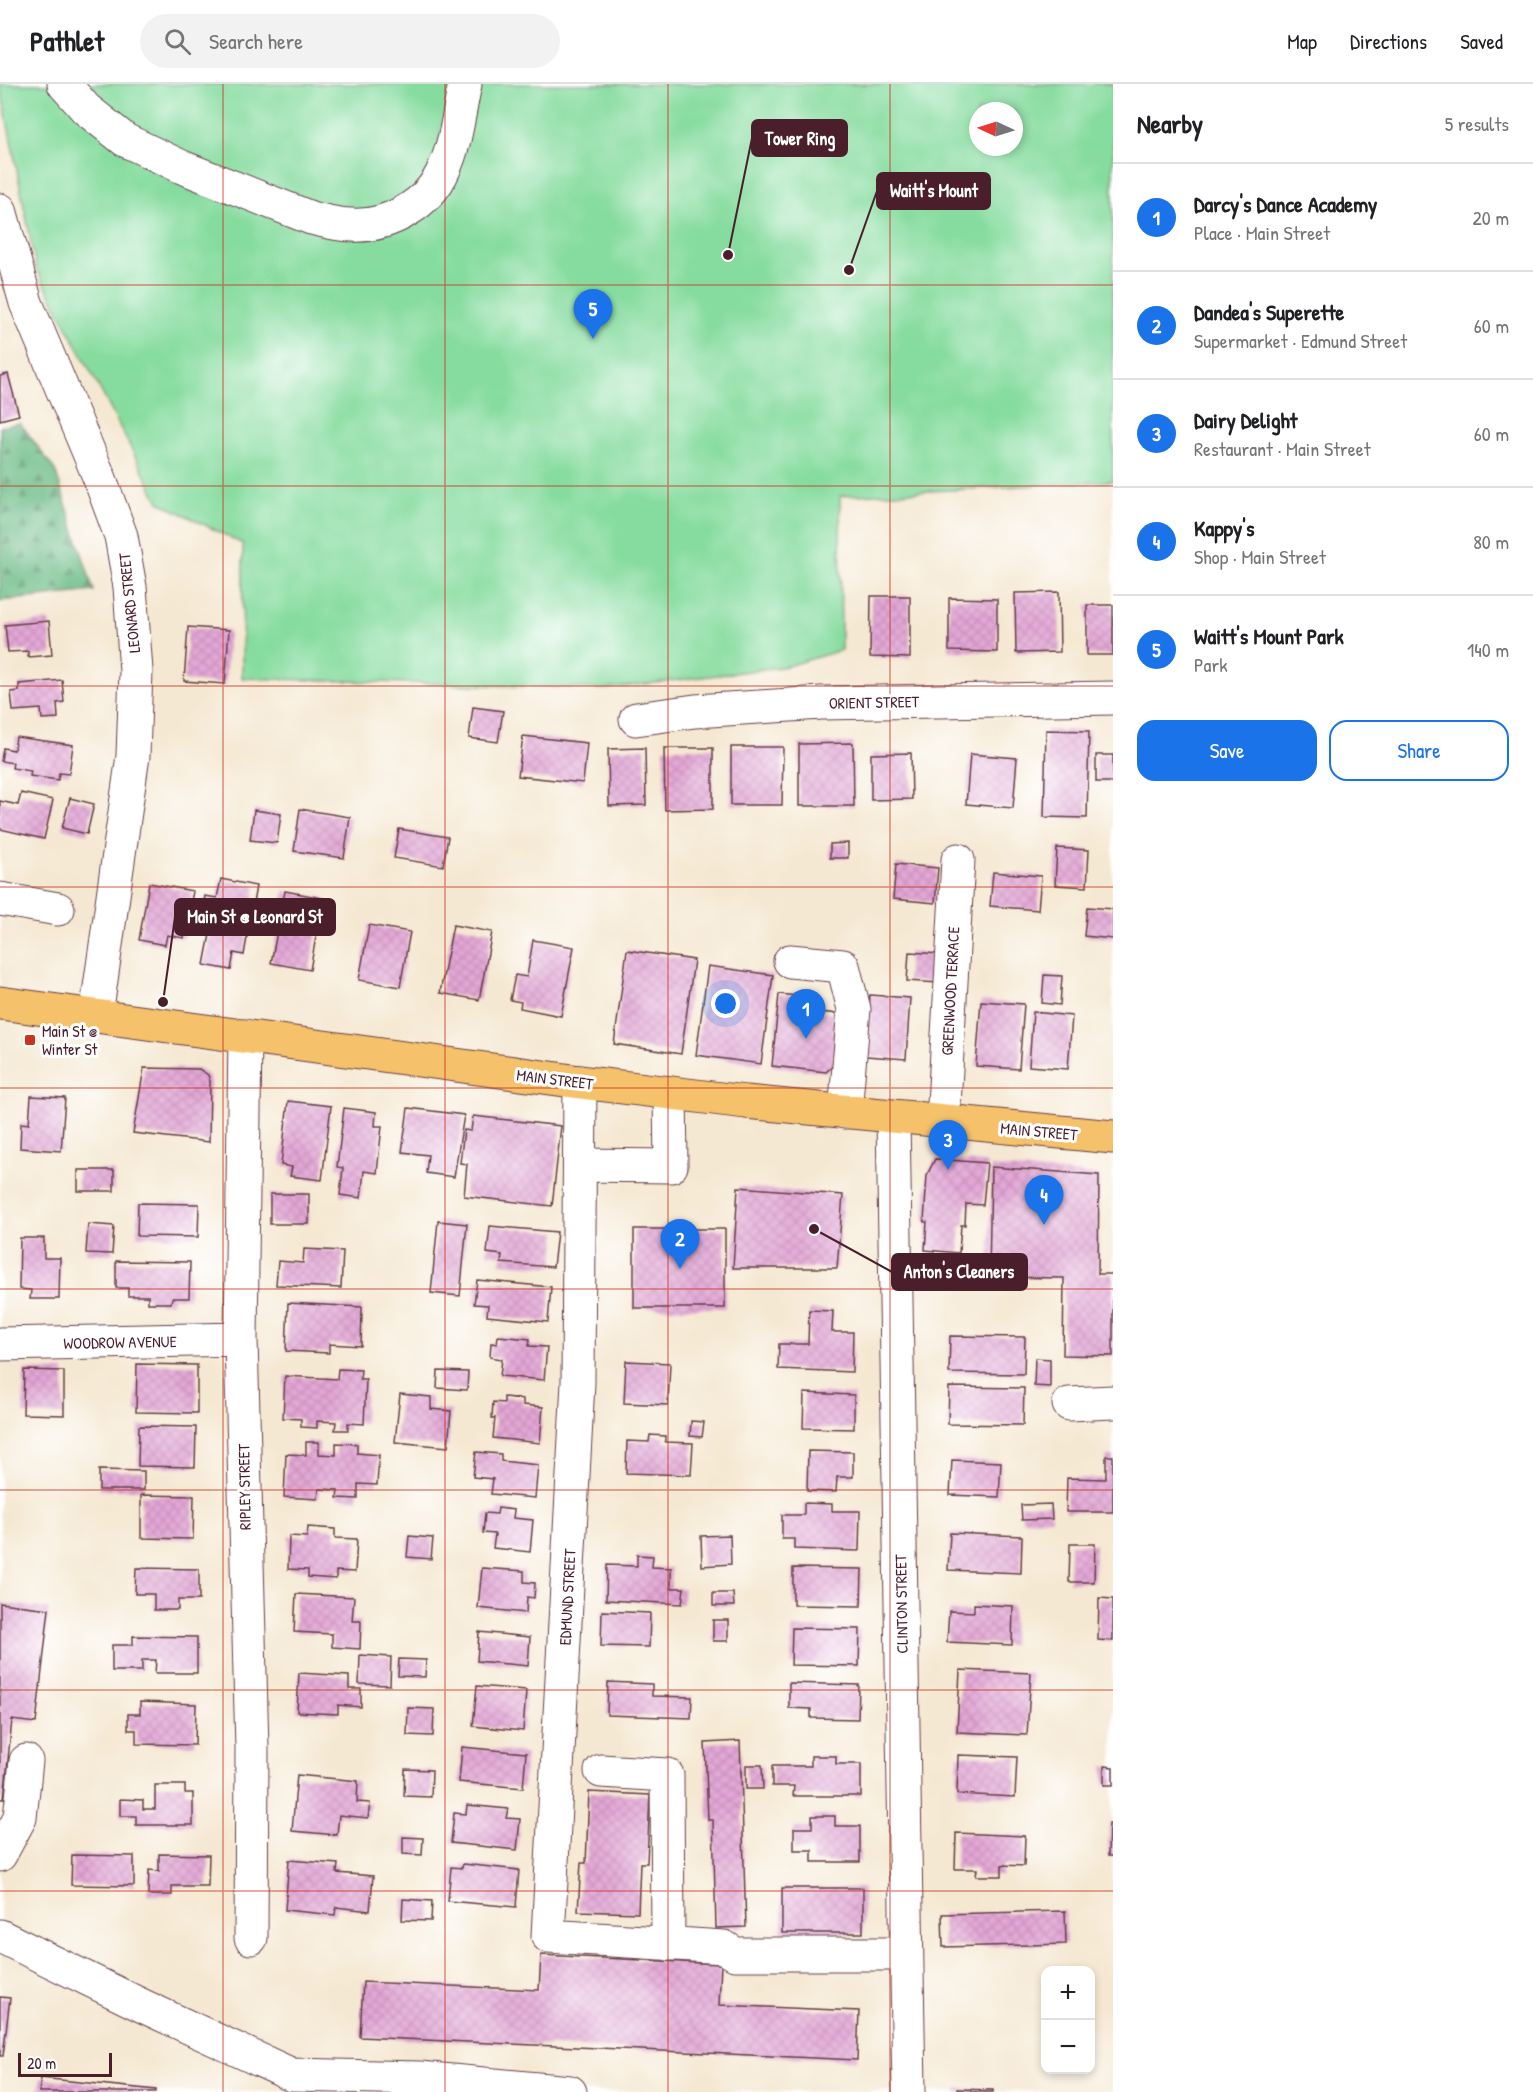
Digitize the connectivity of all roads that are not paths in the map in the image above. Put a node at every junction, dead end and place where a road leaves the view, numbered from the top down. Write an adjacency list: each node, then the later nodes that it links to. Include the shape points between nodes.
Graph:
1 (64, 84): 2 (street, via 106,126 153,155 311,218 354,226 384,221 402,213 433,187 451,151)
2 (465, 84)
3 (0, 210): 11 (street, LEONARD STREET, via 34,325 121,536 130,587 136,671 133,756)
4 (1113, 698): 5 (street, ORIENT STREET, via 822,703)
5 (636, 719)
6 (958, 860): 17 (street, GREENWOOD TERRACE)
7 (0, 899): 8 (street)
8 (58, 909)
9 (790, 961): 15 (street, via 843,966 854,1009)
10 (0, 1003): 11 (main road, MAIN STREET)
11 (96, 1015): 12 (main road, MAIN STREET)
12 (245, 1036): 13 (main road, MAIN STREET); 20 (street, RIPLEY STREET)
13 (580, 1082): 14 (main road, MAIN STREET); 19 (street, EDMUND STREET)
14 (670, 1093): 15 (main road, MAIN STREET); 19 (street, via 671,1166)
15 (845, 1112): 16 (main road, MAIN STREET)
16 (893, 1117): 17 (main road, MAIN STREET); 30 (street, CLINTON STREET)
17 (943, 1122): 18 (main road, MAIN STREET)
18 (1113, 1137)
19 (580, 1166): 29 (street, EDMUND STREET, via 578,1383 548,1936)
20 (241, 1339): 21 (street, WOODROW AVENUE); 27 (street, RIPLEY STREET, via 252,1748)
21 (0, 1344)
22 (1113, 1402): 23 (street)
23 (1069, 1404)
24 (26, 1761): 26 (street, via 20,1818)
25 (601, 1771): 29 (street, via 667,1775)
26 (0, 1855)
27 (251, 1938)
28 (5, 1944): 31 (street, via 292,2075)
29 (668, 1944): 30 (street, EDMUND STREET, via 724,1947 735,1954)
30 (906, 1953): 35 (street, CLINTON STREET)
31 (320, 2084): 32 (street)
32 (369, 2084): 33 (street, via 420,2078)
33 (563, 2092): 34 (street)
34 (570, 2092)
35 (909, 2092)

